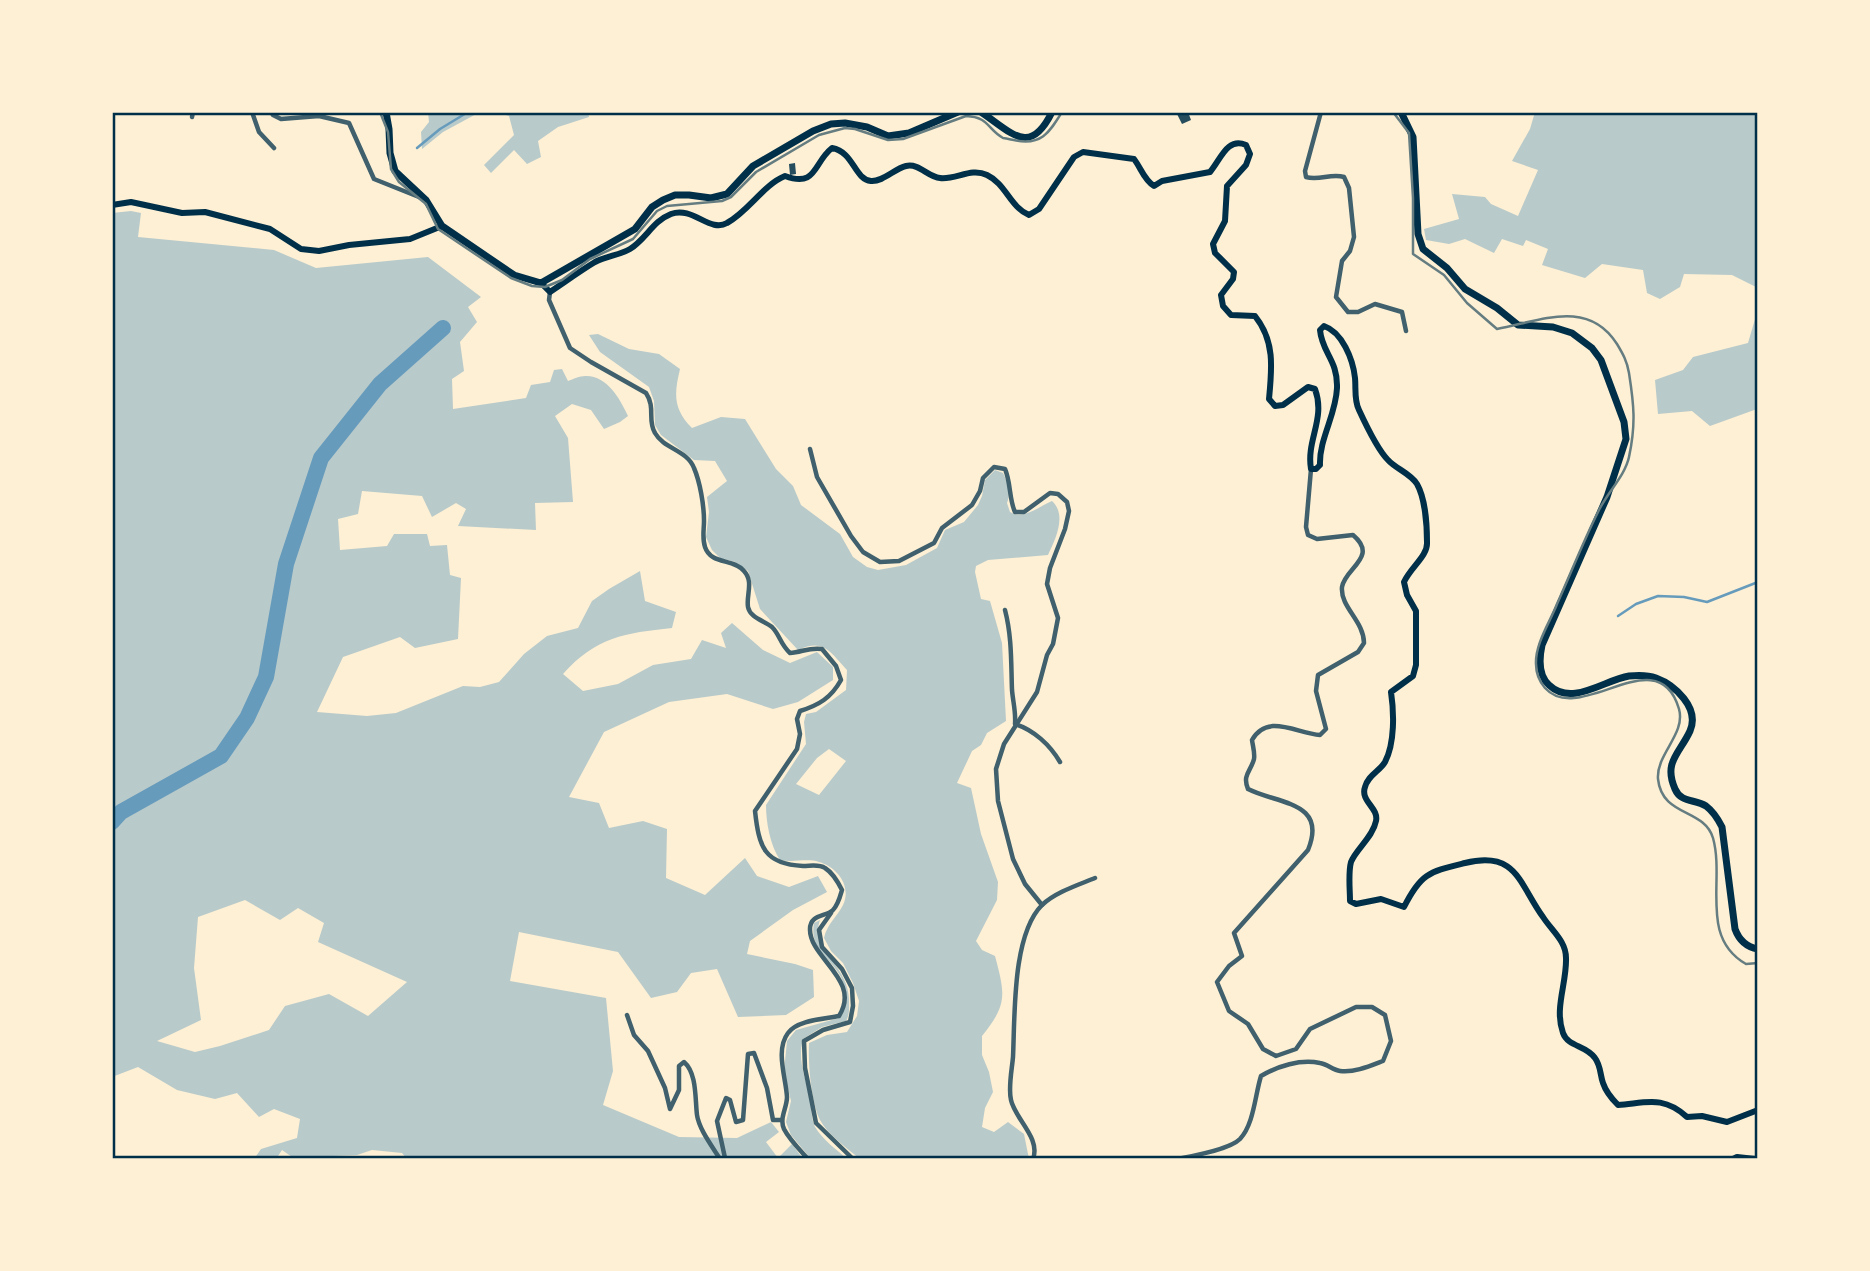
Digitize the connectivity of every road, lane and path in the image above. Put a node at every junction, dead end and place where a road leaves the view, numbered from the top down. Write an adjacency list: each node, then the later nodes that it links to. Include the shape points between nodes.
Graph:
1 (252, 112): 9 (street, via 259,132)
2 (271, 112): 10 (street, via 281,119 319,116 349,123 374,179)
3 (386, 112): 10 (highway, via 395,171)
4 (958, 112): 13 (highway, via 888,136 845,123 813,131 753,166 727,194 663,200 635,229)
5 (981, 112): 6 (highway, via 1018,137 1027,138 1043,130)
6 (1052, 112)
7 (1321, 112): 15 (street, via 1306,177 1344,177 1354,237 1342,261 1336,297 1348,312 1375,304 1402,312)
8 (1401, 112): 24 (highway, via 1413,137 1418,234 1423,250 1465,289 1518,325 1553,327 1572,333 1592,348 1624,422 1626,439 1606,497 1542,645 1543,678 1565,694 1633,675 1656,678 1680,691 1692,728 1673,759 1671,778 1677,795 1704,804 1716,814 1722,827 1735,929 1745,944)
9 (274, 148)
10 (426, 200): 12 (highway)
11 (112, 205): 12 (main road, via 131,202 182,213 205,212 270,229 301,248 319,251 410,239)
12 (442, 226): 13 (highway, via 514,275)
13 (541, 282): 14 (main road)
14 (550, 292): 17 (main road, via 597,261 629,250 675,212 699,216 718,226 727,223 774,180 785,176 806,179 832,148 849,157 860,176 869,181 907,165 943,179 964,172 986,174 1029,215 1039,209 1074,157 1083,152 1134,159 1154,186 1210,172 1229,144 1238,142 1246,145 1250,154 1247,165 1227,186 1224,221 1213,244 1215,253 1234,272 1221,295 1223,306 1231,315 1255,316 1265,329 1272,357 1269,399 1275,406 1308,387 1315,389 1320,402); 23 (street, via 549,300 570,348 652,401 655,434 687,457 694,468 708,555 745,572 752,614 771,626 790,653 822,649 836,666 841,680 835,691 800,711 797,749 755,811 761,841 777,862 817,865 836,879 842,890)
15 (1406, 331)
16 (810, 449): 19 (street, via 817,477 851,536 863,552 880,562 899,561 934,543 942,528 972,505 984,478 995,467 1005,469 1015,512 1024,512 1050,493 1067,502 1065,529 1047,584 1058,618 1053,644 1037,692)
17 (1311, 468): 26 (main road, via 1320,465 1337,390 1336,367 1321,338 1324,326 1332,328 1352,362 1356,404 1380,452 1418,486 1428,545 1404,582 1416,611 1416,665 1413,676 1391,692 1395,716 1385,762 1364,788 1376,821 1352,862 1350,901 1381,899 1404,907 1420,879 1432,873 1481,859 1505,864 1521,879 1564,946 1559,1017 1564,1036 1596,1058 1603,1084 1618,1105 1667,1103 1687,1117 1727,1122); 32 (street, via 1308,535 1318,539 1353,536 1363,550 1342,591 1362,627 1364,643 1358,652 1318,675 1316,691 1326,729 1320,735 1270,725 1257,731 1252,740 1253,763 1245,782 1248,789 1295,804 1307,815 1313,837 1308,850 1234,933 1242,956 1217,982 1229,1011 1248,1024 1263,1049 1276,1056 1296,1049 1310,1029 1356,1007 1372,1007 1385,1015 1391,1041 1382,1061 1362,1069 1339,1072 1307,1061 1275,1067 1261,1076 1248,1127 1239,1140)
18 (1005, 610): 19 (street)
19 (1015, 724): 20 (street, via 1039,737); 22 (street, via 996,769 998,801 1013,859)
20 (1060, 762)
21 (1095, 878): 22 (street)
22 (1042, 905): 31 (street, via 1028,928 1017,974 1011,1100 1028,1129)
23 (832, 912): 27 (street, via 816,917 809,931 841,982 843,1010 839,1016 804,1023 786,1034 782,1072 787,1097); 30 (street, via 819,930 822,947 852,988 853,1006 850,1022 804,1041 805,1068 816,1123)
24 (1758, 949)
25 (627, 1015): 28 (street, via 665,1088 670,1109 679,1090 679,1066 684,1062 688,1066 698,1119)
26 (1758, 1110)
27 (782, 1120): 28 (street, via 773,1120 754,1053 748,1054 743,1120 736,1122 726,1098 717,1121 726,1158); 29 (street)
28 (720, 1159)
29 (808, 1159)
30 (853, 1159)
31 (1033, 1159)
32 (1177, 1159)
33 (1733, 1159): 34 (main road)
34 (1755, 1159)

